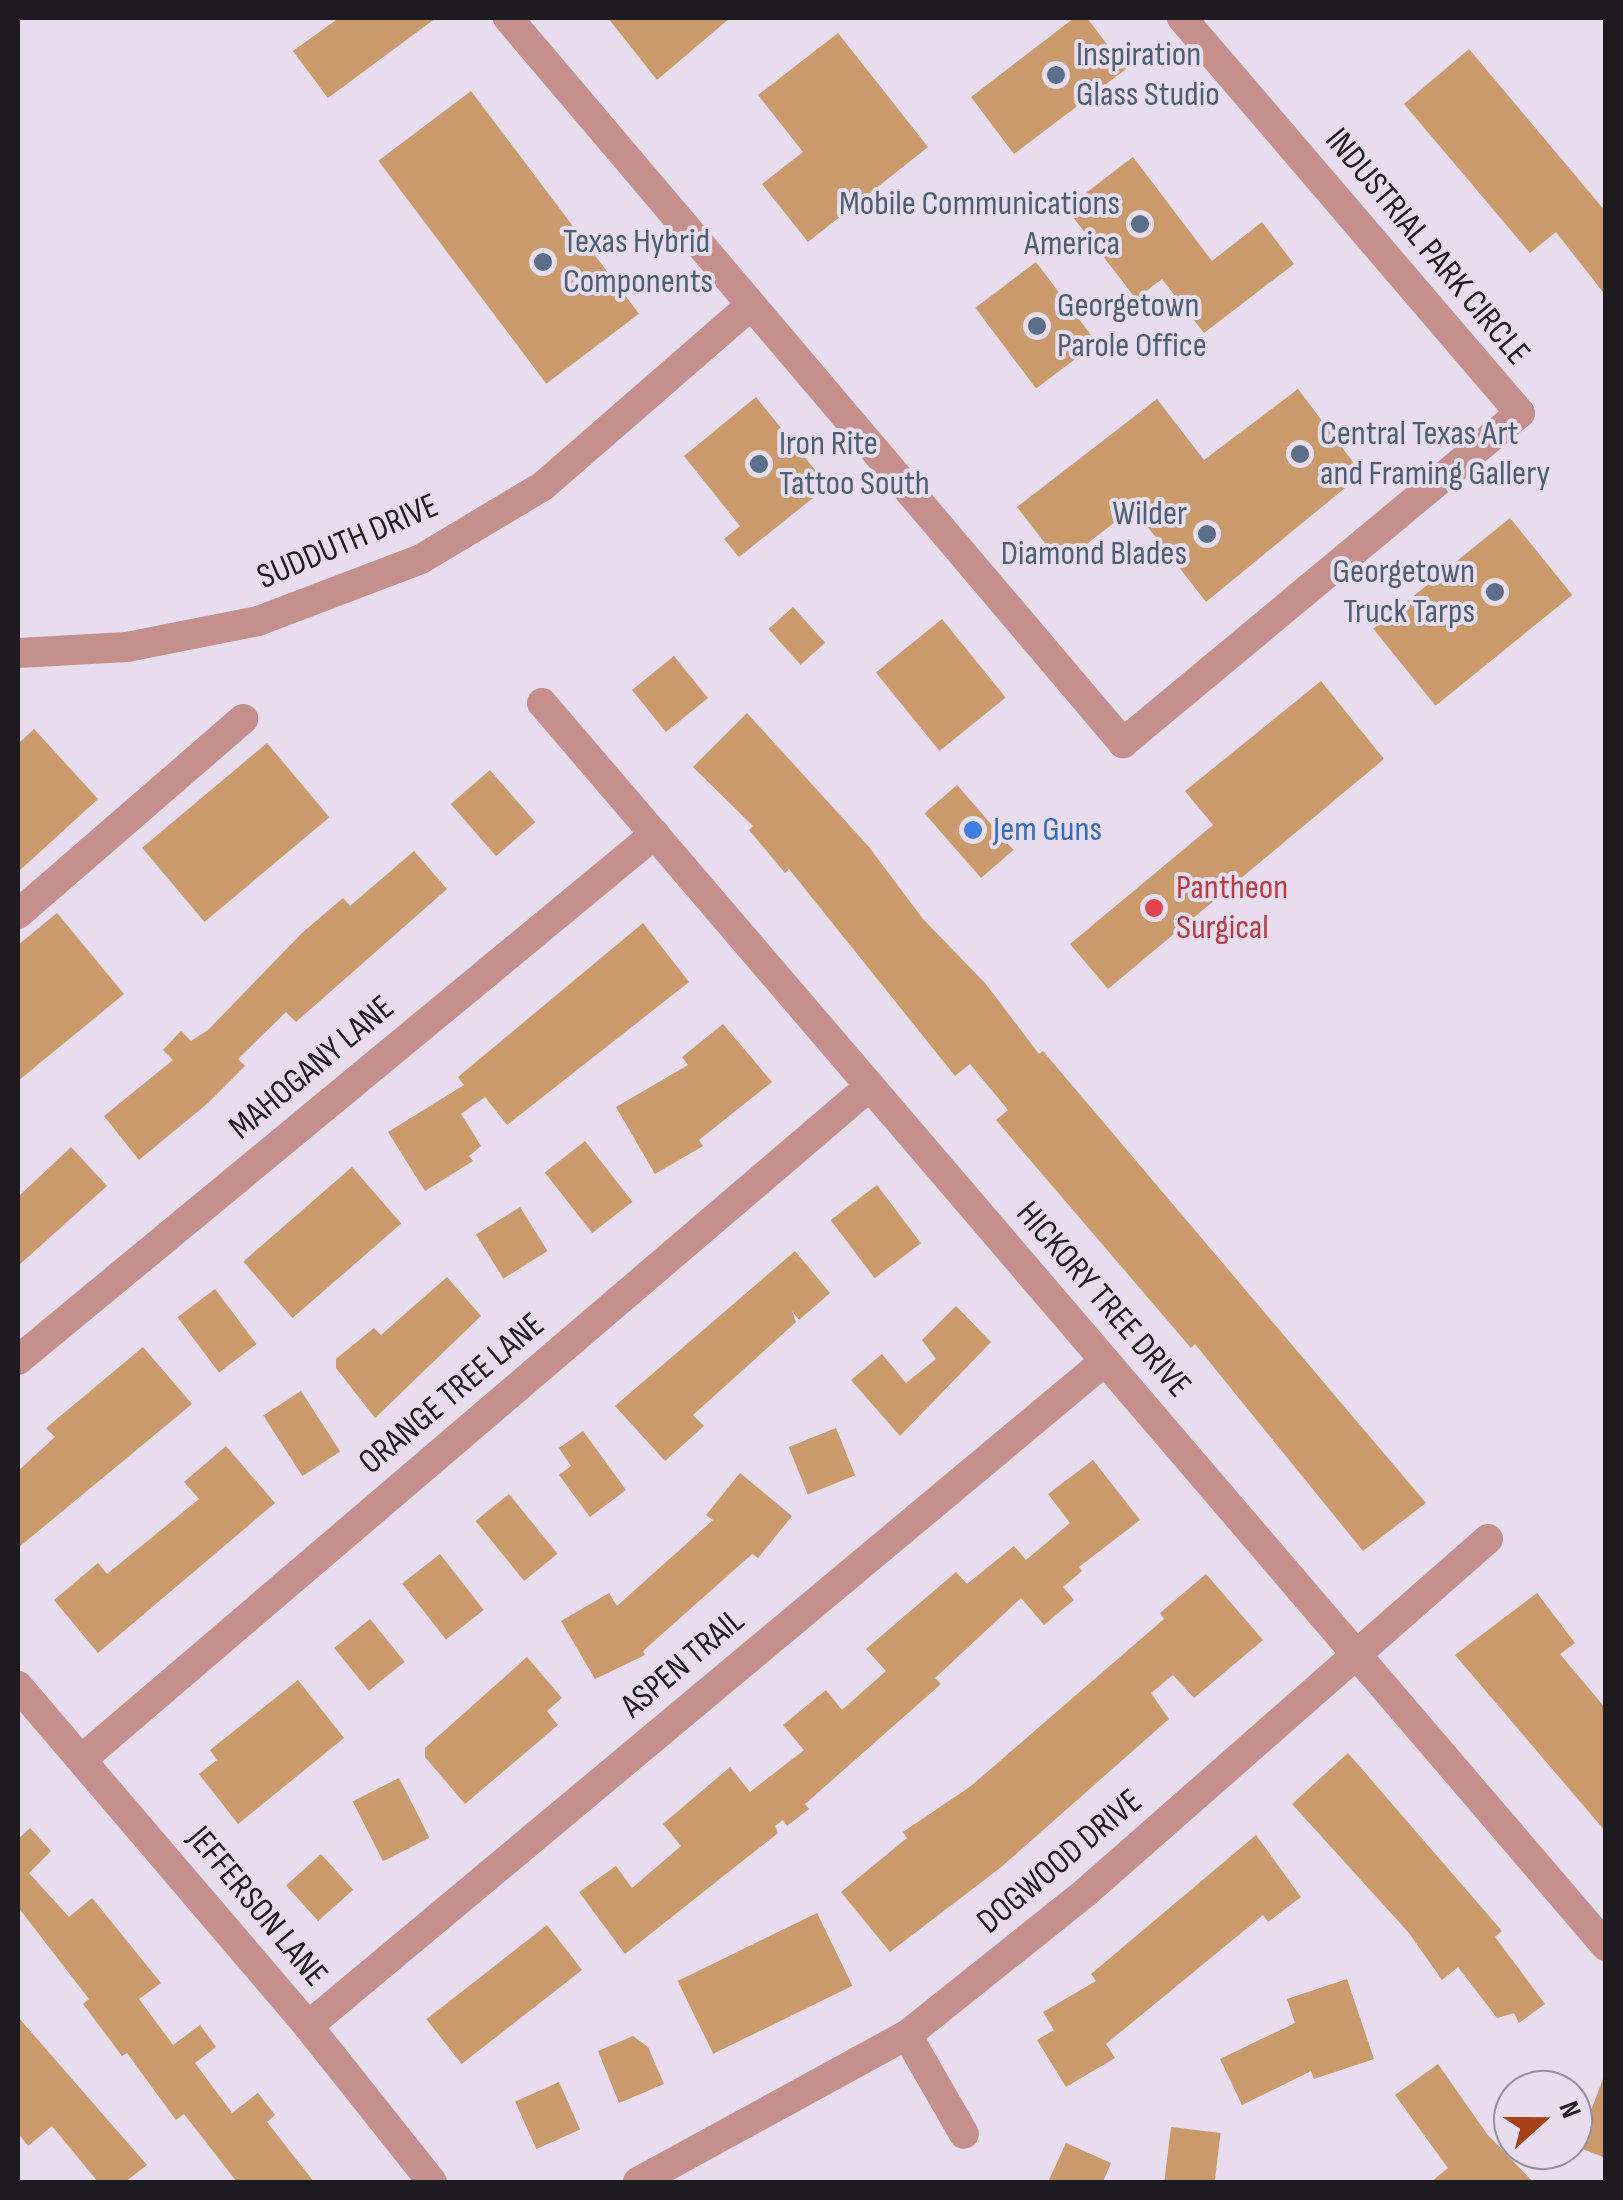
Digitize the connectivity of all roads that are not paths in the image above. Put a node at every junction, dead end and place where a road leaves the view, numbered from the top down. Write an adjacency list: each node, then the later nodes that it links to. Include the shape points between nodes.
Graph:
1 (508, 18): 3 (street, INDUSTRIAL PARK CIRCLE)
2 (1182, 18): 3 (street, INDUSTRIAL PARK CIRCLE, via 1520,413 1122,743)
3 (751, 305): 4 (street, SUDDUTH DRIVE, via 544,486 420,559 258,622 127,647)
4 (18, 653)
5 (542, 703): 7 (street, HICKORY TREE DRIVE)
6 (243, 719): 8 (street)
7 (655, 834): 9 (street, HICKORY TREE DRIVE); 10 (street, MAHOGANY LANE)
8 (18, 914)
9 (870, 1086): 11 (street, HICKORY TREE DRIVE); 15 (street, ORANGE TREE LANE)
10 (18, 1360)
11 (1105, 1361): 13 (street, HICKORY TREE DRIVE); 17 (street, ASPEN TRAIL)
12 (1488, 1539): 13 (street, DOGWOOD DRIVE)
13 (1357, 1656): 16 (street, HICKORY TREE DRIVE); 18 (street, DOGWOOD DRIVE, via 1086,1892)
14 (18, 1686): 15 (street, JEFFERSON LANE)
15 (82, 1759): 17 (street, JEFFERSON LANE)
16 (1606, 1946)
17 (308, 2026): 20 (street, JEFFERSON LANE)
18 (907, 2035): 19 (street); 21 (street, DOGWOOD DRIVE)
19 (964, 2134)
20 (432, 2182)
21 (638, 2182)

